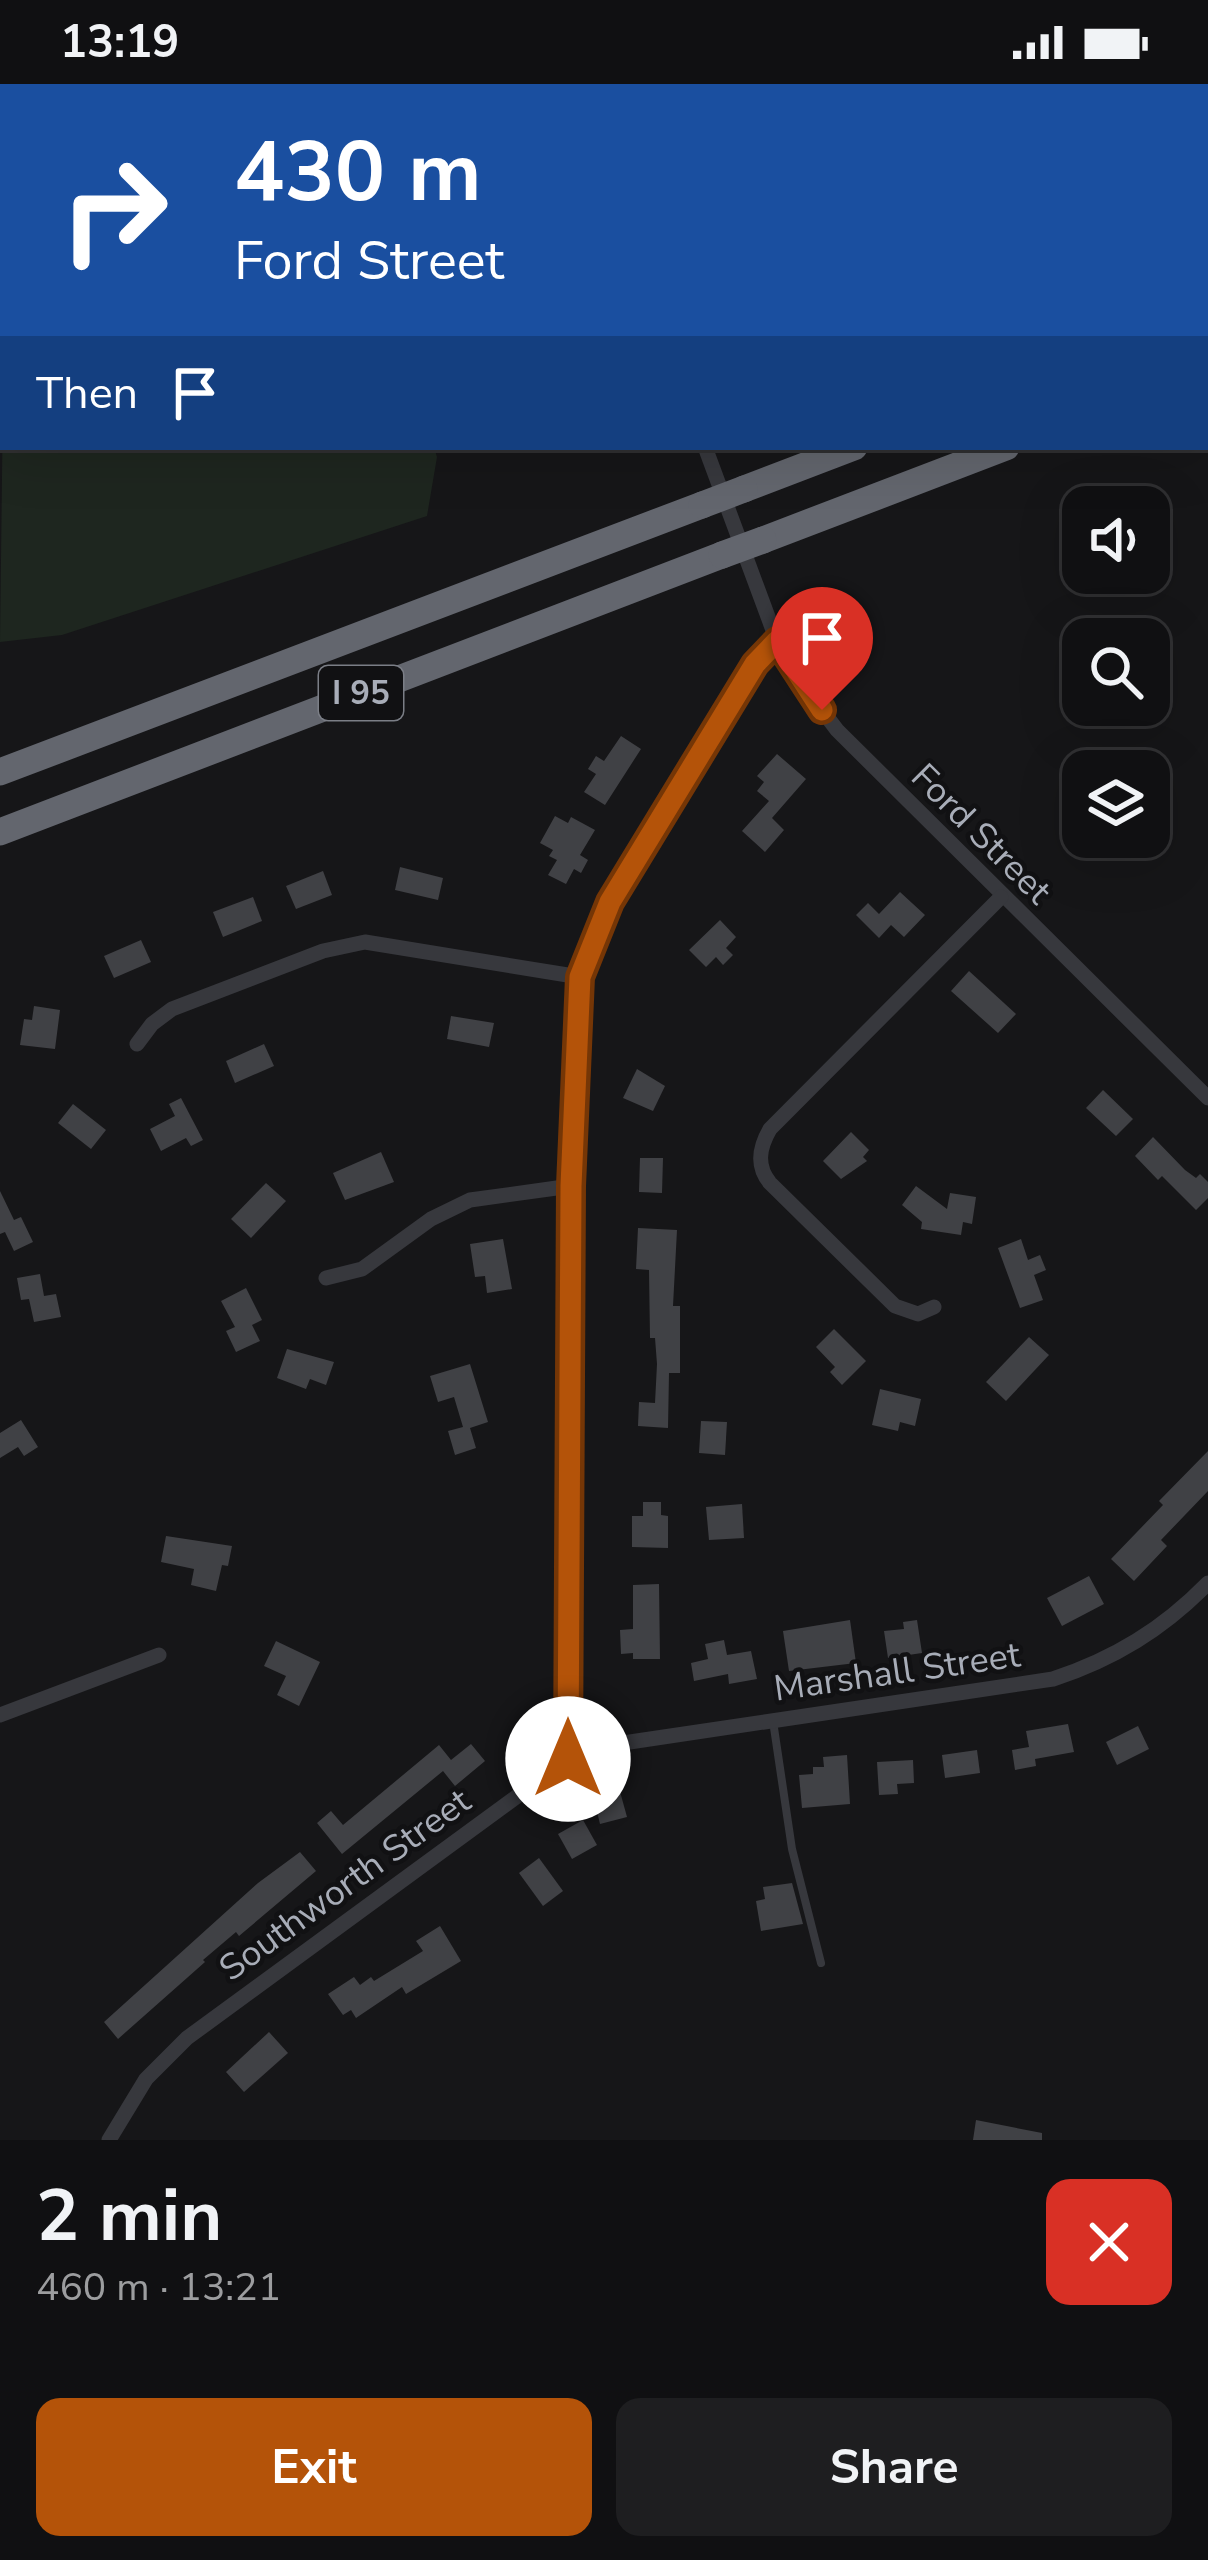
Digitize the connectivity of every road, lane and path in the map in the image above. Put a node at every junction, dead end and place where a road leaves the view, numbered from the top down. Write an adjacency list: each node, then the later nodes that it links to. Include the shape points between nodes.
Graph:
1 (706, 450): 4 (street, Ford Street)
2 (846, 450): 5 (highway, I 95, bridge)
3 (998, 450): 6 (highway, I 95, bridge)
4 (777, 641): 7 (street, Ford Street, via 837,730); 8 (street, via 755,664 610,902)
5 (0, 772)
6 (0, 832)
7 (1001, 897): 10 (street, Ford Street); 13 (street, via 770,1129 760,1153 770,1183 896,1306 918,1314)
8 (580, 977): 9 (street, via 385,943 343,945 172,1009); 11 (street)
9 (137, 1044)
10 (1208, 1098)
11 (571, 1186): 12 (street, via 451,1207 362,1269); 18 (street)
12 (326, 1278)
13 (934, 1307)
14 (1208, 1583): 17 (street, Marshall Street, via 1149,1635 1085,1669)
15 (159, 1655): 16 (street)
16 (0, 1715)
17 (773, 1719): 18 (street, Marshall Street, via 603,1746); 19 (lane, via 792,1850)
18 (568, 1759): 20 (street, Southworth Street, via 187,2038 146,2079)
19 (821, 1963)
20 (110, 2140)

